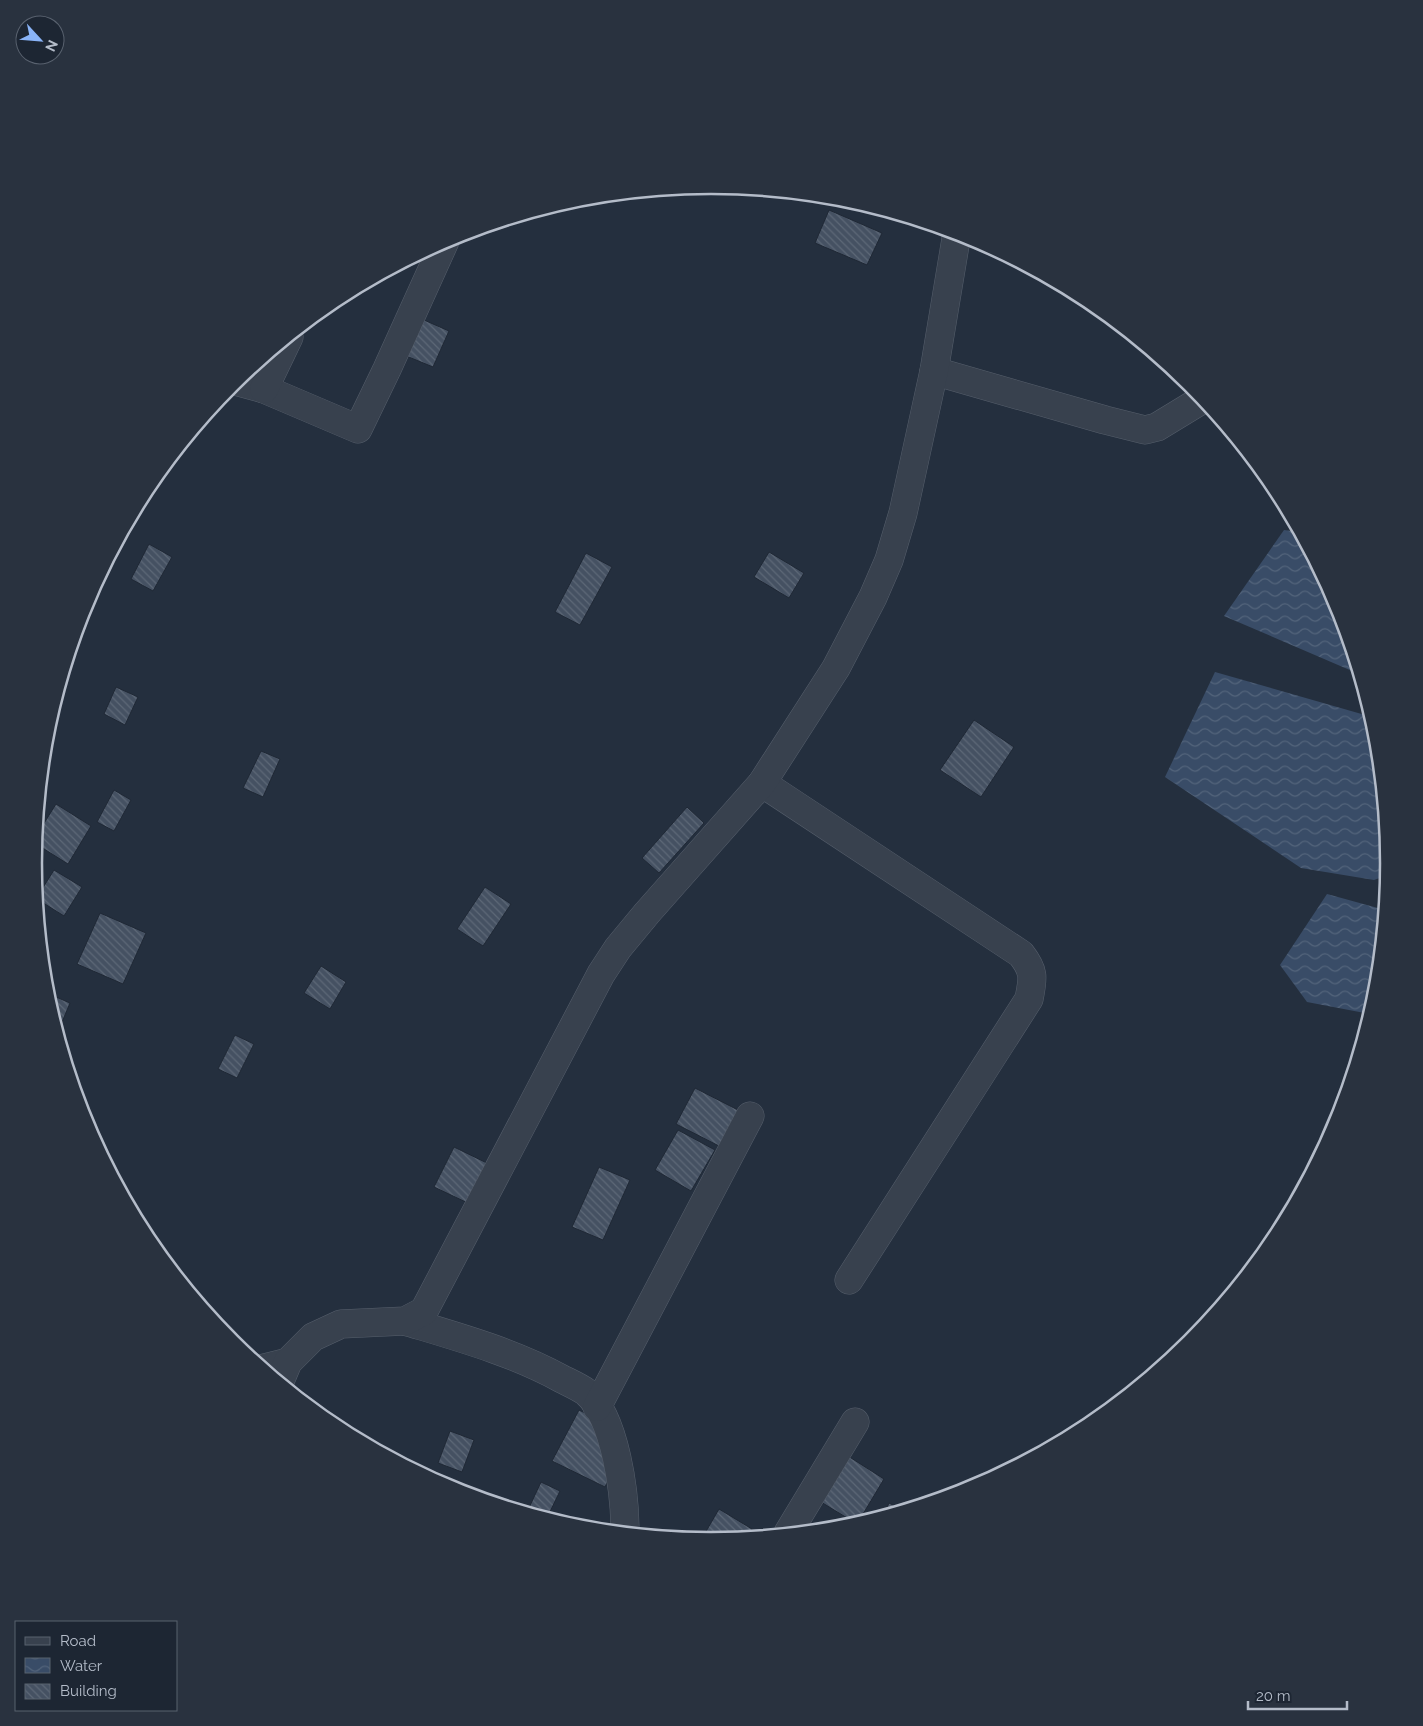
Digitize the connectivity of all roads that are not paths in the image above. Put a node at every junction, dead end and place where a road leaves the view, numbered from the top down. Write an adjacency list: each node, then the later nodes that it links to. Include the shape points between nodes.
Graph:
1 (956, 241): 4 (street)
2 (440, 252): 6 (street, via 358,429)
3 (283, 349): 6 (street)
4 (934, 371): 7 (street, via 1145,430 1157,427); 8 (street, via 903,513 873,597 836,668)
5 (245, 384): 6 (street)
6 (264, 389)
7 (1197, 403)
8 (762, 783): 10 (street, via 1021,954 1033,976 1029,999); 11 (street, via 618,948 592,989 424,1311)
9 (750, 1116): 13 (street)
10 (849, 1280)
11 (405, 1321): 12 (street, via 341,1324 313,1337); 13 (street, via 543,1368 586,1392)
12 (277, 1370)
13 (597, 1408): 15 (street, via 604,1417 615,1447)
14 (855, 1422): 16 (street)
15 (625, 1526)
16 (792, 1527)

